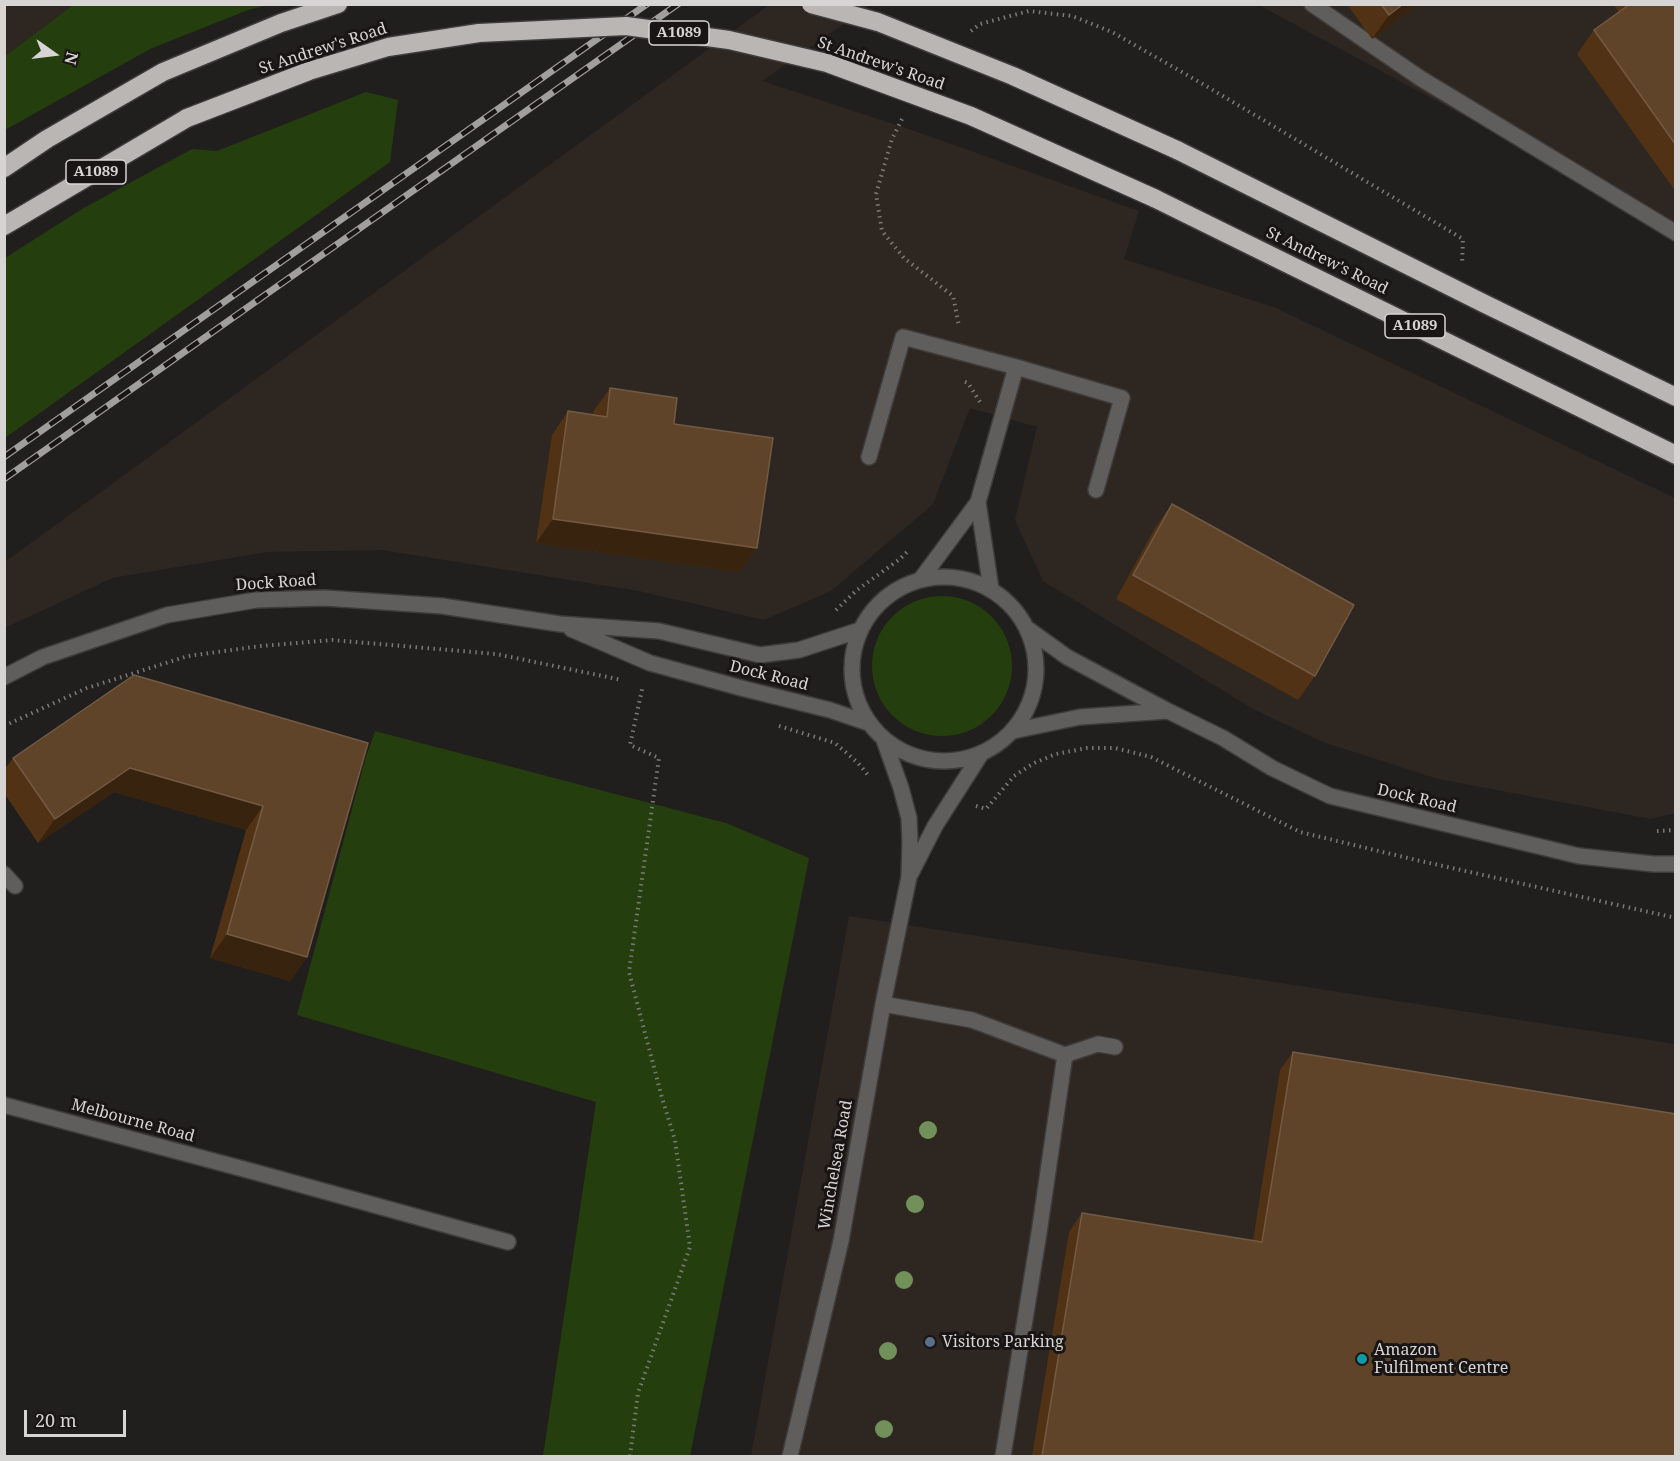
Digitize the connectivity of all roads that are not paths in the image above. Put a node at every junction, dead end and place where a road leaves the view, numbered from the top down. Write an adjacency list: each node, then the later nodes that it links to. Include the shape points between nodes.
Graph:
1 (338, 4): 4 (highway, via 163,72 46,139)
2 (811, 4): 8 (highway, St Andrew's Road, bridge, via 878,22 1013,76 1177,150)
3 (1312, 4): 6 (street, via 1420,78)
4 (4, 168)
5 (4, 226): 9 (highway, St Andrew's Road / A1089, bridge, via 187,118 309,71 388,47 479,33 626,26 729,40 827,63 971,116 1154,198)
6 (1676, 233)
7 (1016, 367): 10 (street, via 903,337); 11 (street, via 1122,398); 12 (street)
8 (1676, 397)
9 (1676, 455)
10 (869, 457)
11 (1096, 490)
12 (978, 502): 13 (street); 14 (street)
13 (921, 579): 14 (street, Dock Road, via 945,576); 17 (street, Dock Road, via 885,598)
14 (992, 589): 16 (street, Dock Road, via 1013,606)
15 (560, 624): 17 (street, Dock Road, via 659,631 760,655 799,650); 18 (street, Dock Road, via 442,606 325,598 256,600 167,615 43,657); 20 (street, Dock Road, via 650,663)
16 (1028, 629): 19 (street, Dock Road, via 1067,657); 21 (street, Dock Road, via 1036,655 1036,683 1028,708)
17 (860, 630): 20 (street, Dock Road, via 852,661 855,693)
18 (4, 677)
19 (1168, 711): 21 (street, Dock Road, via 1080,717); 24 (street, Dock Road, via 1330,796 1579,856)
20 (868, 723): 22 (street, Dock Road)
21 (1013, 731): 23 (street, Dock Road)
22 (884, 740): 23 (street, Dock Road, via 901,752 940,762); 26 (street, Winchelsea Road, via 909,818)
23 (981, 754): 26 (street, Winchelsea Road, via 935,826)
24 (1676, 864)
25 (4, 874): 27 (street)
26 (909, 877): 28 (street, Winchelsea Road)
27 (15, 886)
28 (883, 1004): 30 (street, via 972,1020); 33 (street, Winchelsea Road, via 841,1241)
29 (1115, 1047): 30 (street, via 1098,1044)
30 (1065, 1055): 34 (street)
31 (4, 1105): 32 (street, Melbourne Road)
32 (508, 1242)
33 (790, 1456)
34 (1003, 1456)

